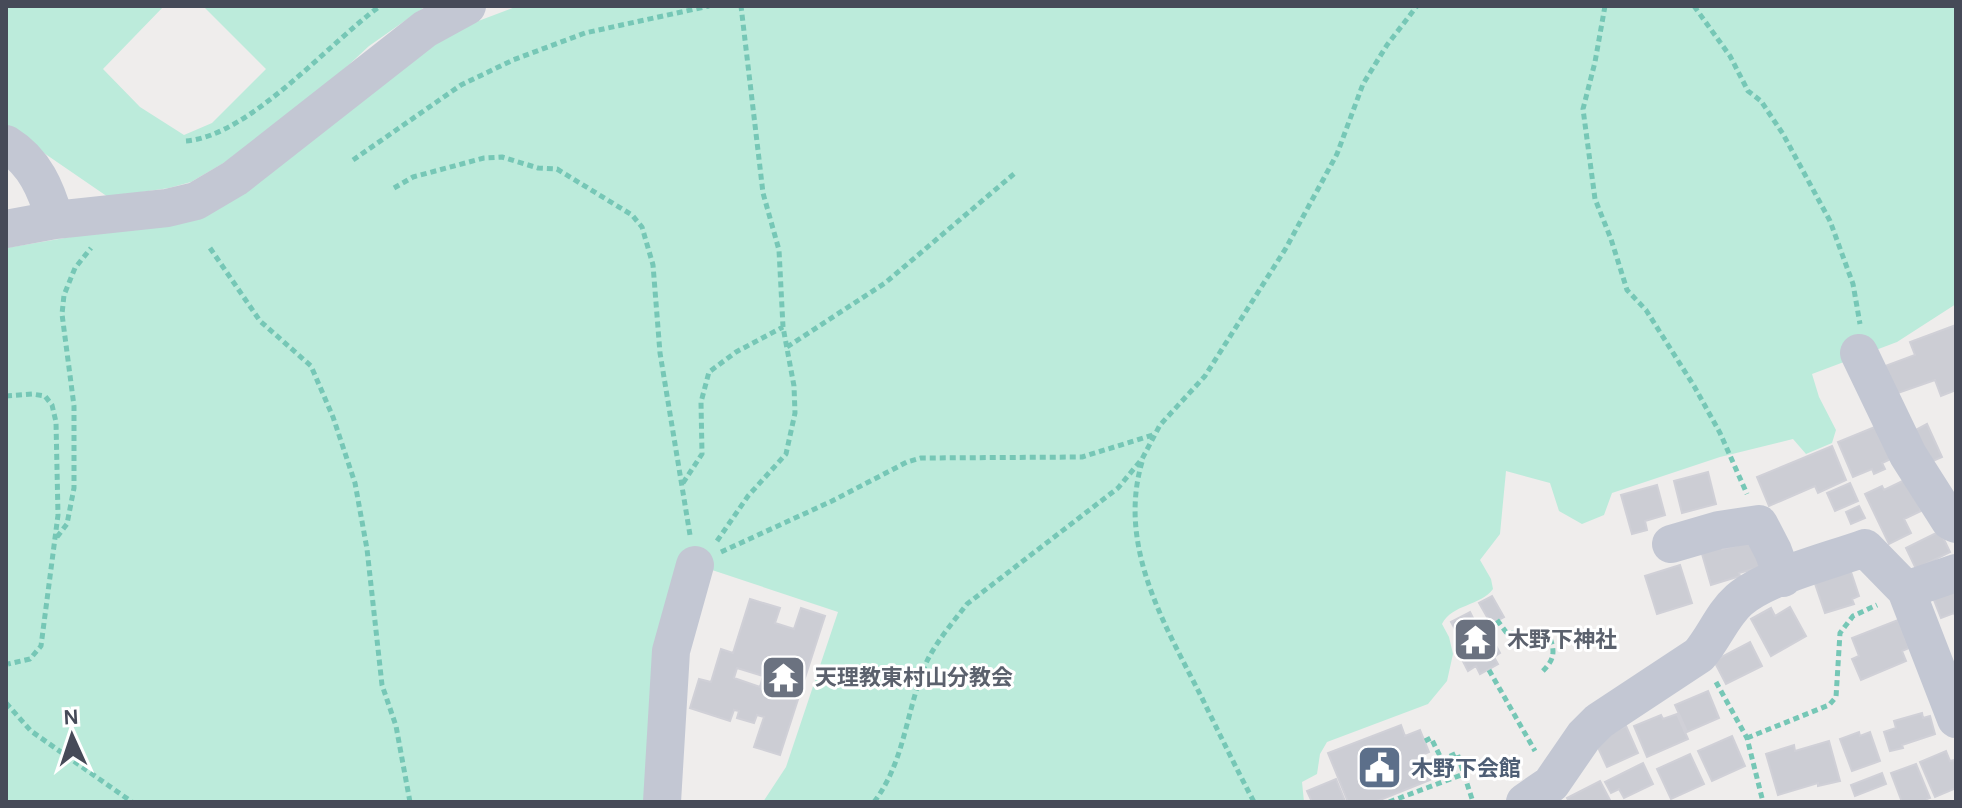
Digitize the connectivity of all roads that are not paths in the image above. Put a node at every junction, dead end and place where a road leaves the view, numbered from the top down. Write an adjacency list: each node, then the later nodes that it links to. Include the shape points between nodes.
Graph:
1 (467, 6): 3 (street, via 425,29 206,196 167,208)
2 (6, 144): 3 (street, via 37,173)
3 (55, 220): 4 (street)
4 (6, 229)
5 (1859, 353): 6 (street, via 1908,455)
6 (1956, 524)
7 (1680, 546): 10 (street, via 1719,530 1759,524)
8 (700, 561): 13 (street, via 671,651)
9 (1956, 573): 11 (street)
10 (1783, 578): 11 (street, via 1865,548); 14 (street, via 1756,588 1729,610 1699,655 1599,721 1551,784)
11 (1906, 590): 12 (street)
12 (1956, 719)
13 (662, 802)
14 (1525, 802)

